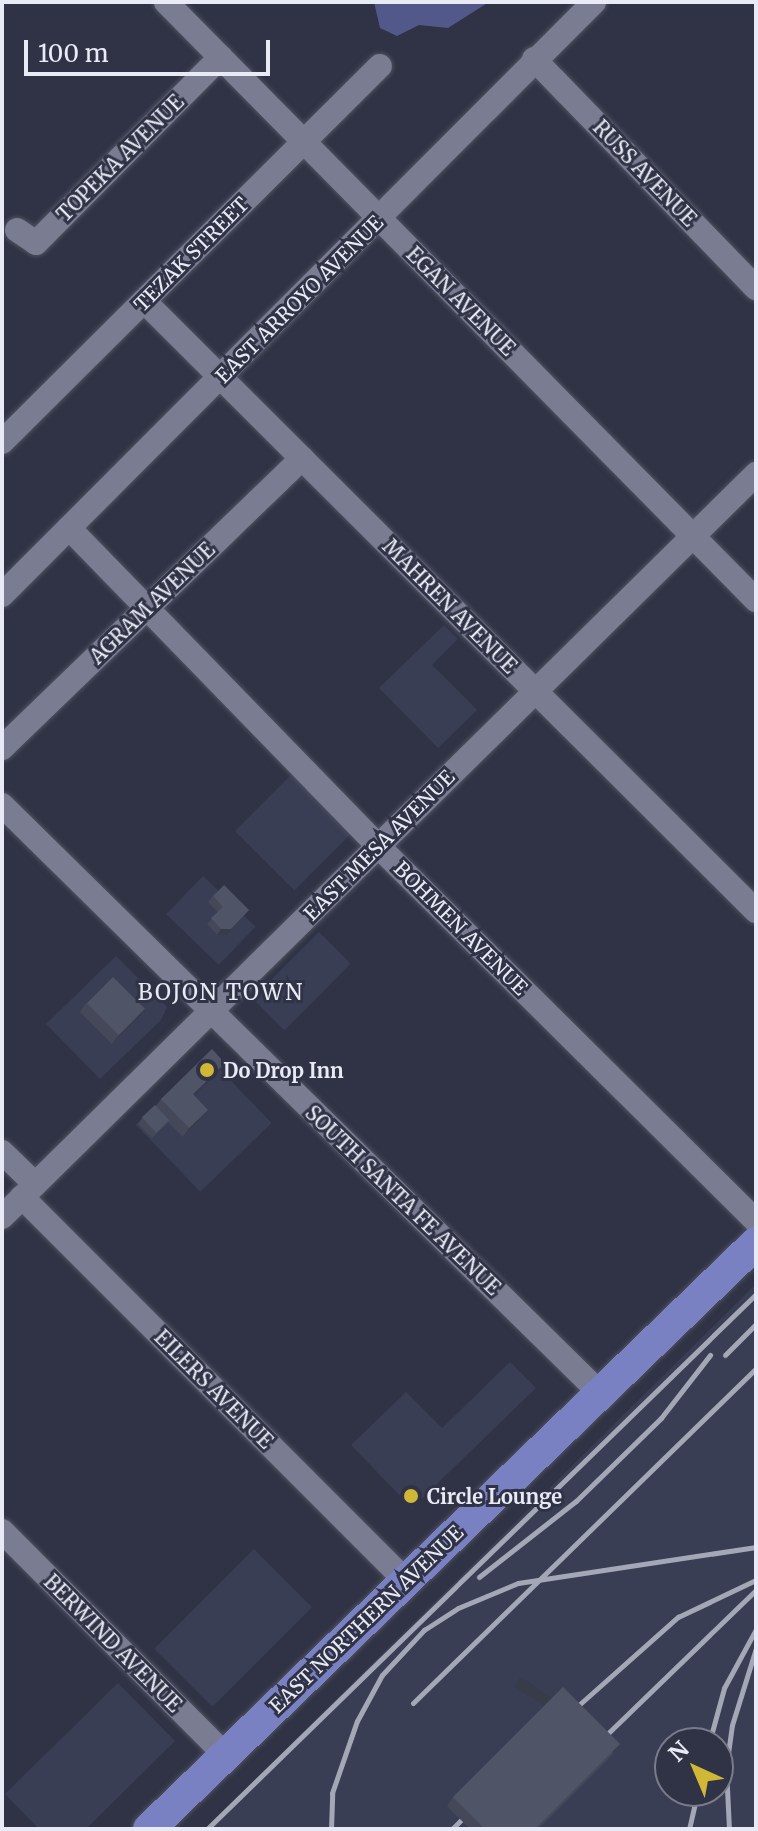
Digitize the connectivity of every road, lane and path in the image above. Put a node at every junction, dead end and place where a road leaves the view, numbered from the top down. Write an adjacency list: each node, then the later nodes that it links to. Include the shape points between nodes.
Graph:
1 (166, 2): 3 (street, EGAN AVENUE)
2 (594, 2): 4 (street, EAST ARROYO AVENUE)
3 (221, 57): 6 (street, EGAN AVENUE); 8 (street, TOPEKA AVENUE, via 36,243)
4 (534, 59): 7 (street, EAST ARROYO AVENUE); 9 (street, RUSS AVENUE)
5 (380, 66): 6 (street, TEZAK STREET)
6 (303, 141): 7 (street, EGAN AVENUE); 10 (street, TEZAK STREET)
7 (380, 219): 11 (street, EAST ARROYO AVENUE); 16 (street, EGAN AVENUE)
8 (17, 230)
9 (756, 288)
10 (144, 301): 11 (street, MAHREN AVENUE); 12 (street, TEZAK STREET)
11 (220, 377): 13 (street, MAHREN AVENUE); 15 (street, EAST ARROYO AVENUE)
12 (2, 442)
13 (302, 458): 19 (street, AGRAM AVENUE); 20 (street, MAHREN AVENUE)
14 (756, 474): 16 (street, EAST MESA AVENUE)
15 (69, 528): 17 (street, EAST ARROYO AVENUE); 19 (street, BOHMEN AVENUE)
16 (693, 536): 18 (street, EGAN AVENUE); 20 (street, EAST MESA AVENUE)
17 (2, 595)
18 (756, 600)
19 (146, 608): 21 (street, AGRAM AVENUE); 23 (street, BOHMEN AVENUE)
20 (536, 691): 23 (street, EAST MESA AVENUE); 24 (street, MAHREN AVENUE)
21 (2, 748)
22 (7, 819): 25 (street, SOUTH SANTA FE AVENUE)
23 (378, 846): 25 (street, EAST MESA AVENUE); 29 (street, BOHMEN AVENUE)
24 (756, 911)
25 (210, 1011): 27 (street, EAST MESA AVENUE); 31 (street, SOUTH SANTA FE AVENUE)
26 (2, 1152): 27 (street, EILERS AVENUE)
27 (29, 1190): 28 (street, EAST MESA AVENUE); 33 (street, EILERS AVENUE)
28 (2, 1217)
29 (756, 1221)
30 (756, 1243): 31 (main road, EAST NORTHERN AVENUE)
31 (600, 1393): 33 (main road, EAST NORTHERN AVENUE)
32 (2, 1531): 34 (street, BERWIND AVENUE)
33 (406, 1581): 34 (main road, EAST NORTHERN AVENUE)
34 (225, 1755): 35 (main road, EAST NORTHERN AVENUE)
35 (149, 1829)

